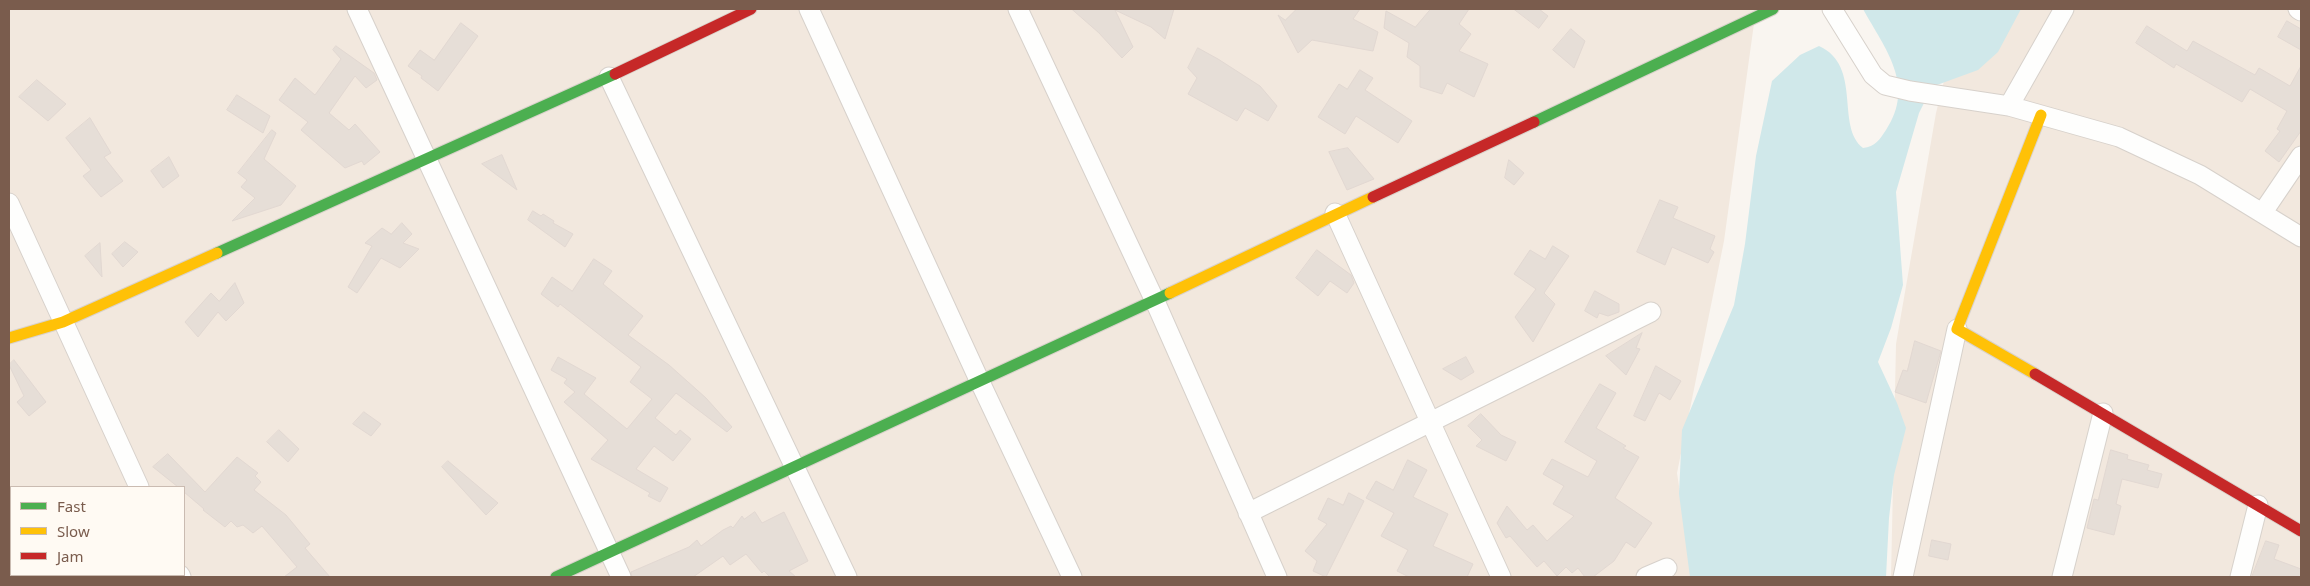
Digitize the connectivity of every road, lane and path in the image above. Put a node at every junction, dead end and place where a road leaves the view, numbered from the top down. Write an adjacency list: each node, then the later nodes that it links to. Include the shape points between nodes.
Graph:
1 (357, 9): 14 (street)
2 (751, 9): 10 (street)
3 (809, 9): 24 (street)
4 (1018, 9): 19 (street)
5 (1774, 9): 17 (street)
6 (1832, 9): 11 (street, via 1874,76 1885,84 1910,91)
7 (2064, 9): 11 (street)
8 (2298, 9): 9 (street)
9 (2301, 11)
10 (609, 77): 14 (street); 27 (street)
11 (2009, 106): 12 (street)
12 (2041, 115): 16 (street, via 2119,137 2200,175); 22 (street)
13 (2301, 156): 16 (street)
14 (426, 159): 21 (street); 32 (street)
15 (9, 203): 21 (street)
16 (2263, 212): 18 (street)
17 (1335, 213): 19 (street); 26 (street)
18 (2301, 237)
19 (1154, 299): 24 (street); 30 (street)
20 (1651, 312): 26 (street)
21 (63, 322): 23 (street); 28 (street)
22 (1957, 330): 25 (street); 41 (street)
23 (9, 338)
24 (980, 382): 27 (street); 37 (street)
25 (2103, 413): 29 (street); 42 (street)
26 (1431, 422): 30 (street); 39 (street)
27 (795, 468): 32 (street); 36 (street)
28 (140, 486)
29 (2258, 505): 31 (street); 43 (street)
30 (1248, 513): 38 (street)
31 (2301, 532)
32 (610, 554): 34 (street); 35 (street)
33 (1667, 568): 40 (street)
34 (556, 577)
35 (621, 577)
36 (847, 577)
37 (1072, 577)
38 (1277, 577)
39 (1501, 577)
40 (1646, 577)
41 (1903, 577)
42 (2062, 577)
43 (2240, 577)

